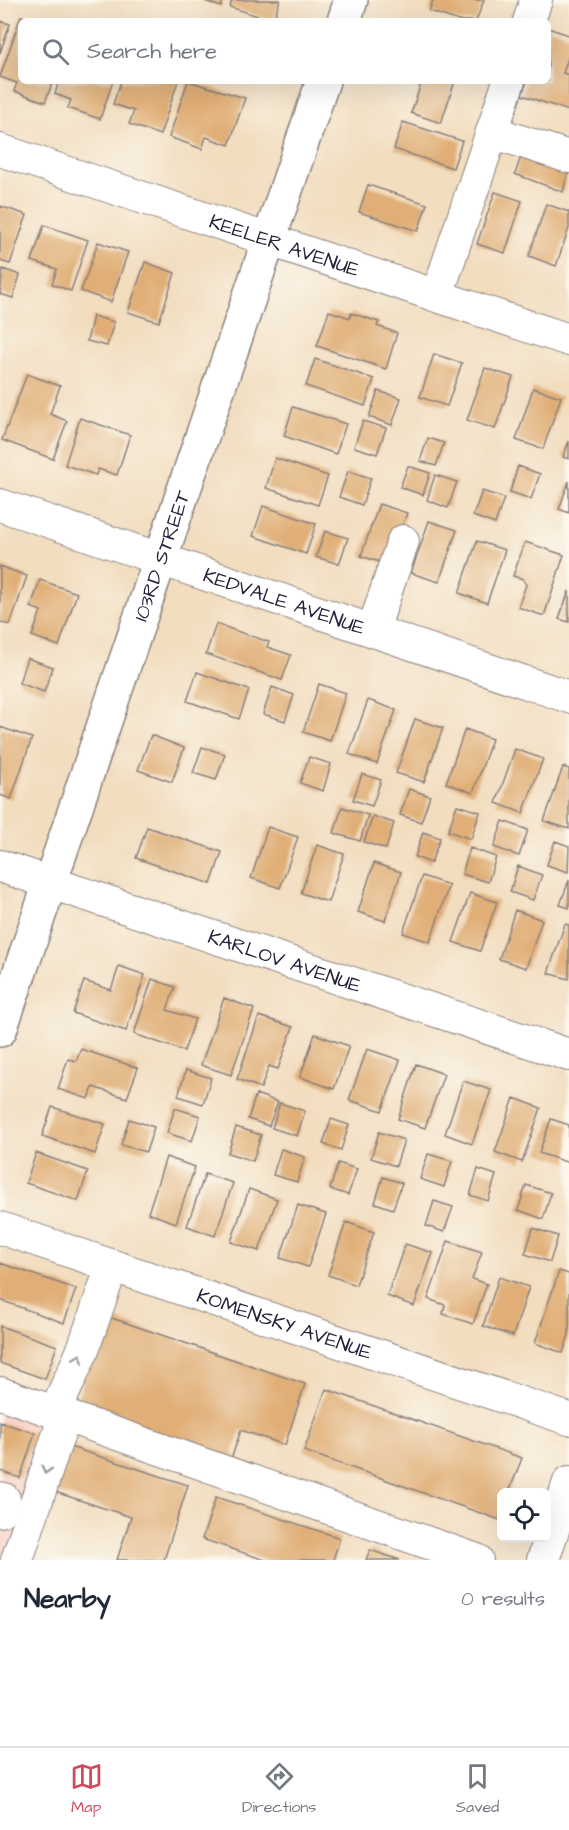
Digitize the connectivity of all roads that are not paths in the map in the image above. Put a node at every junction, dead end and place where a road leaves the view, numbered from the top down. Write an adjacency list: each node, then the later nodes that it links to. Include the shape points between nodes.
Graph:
1 (351, 0): 3 (main road)
2 (536, 0): 4 (street)
3 (345, 18)
4 (530, 18)
5 (322, 84): 10 (main road, 103RD STREET)
6 (508, 84): 7 (street)
7 (492, 132): 9 (street); 11 (street)
8 (0, 150): 10 (street, KEELER AVENUE)
9 (569, 157)
10 (269, 240): 11 (street, KEELER AVENUE); 15 (main road, 103RD STREET)
11 (437, 296): 12 (street, KEELER AVENUE)
12 (569, 340)
13 (0, 505): 15 (street, KEDVALE AVENUE)
14 (403, 541): 16 (street)
15 (161, 558): 16 (street, KEDVALE AVENUE); 19 (main road, 103RD STREET)
16 (373, 630): 17 (street, KEDVALE AVENUE)
17 (569, 697)
18 (0, 866): 19 (street, KARLOV AVENUE)
19 (50, 882): 20 (main road, 103RD STREET); 21 (street, KARLOV AVENUE)
20 (0, 1030)
21 (569, 1056)
22 (0, 1228): 23 (street, KOMENSKY AVENUE)
23 (112, 1266): 25 (street, one-way to 23); 26 (street, KOMENSKY AVENUE)
24 (0, 1393): 25 (street)
25 (60, 1413): 30 (street, one-way to 30); 31 (street)
26 (569, 1419)
27 (569, 1482): 32 (street)
28 (0, 1498): 29 (street, via 4,1499)
29 (0, 1511)
30 (17, 1560)
31 (477, 1560)
32 (543, 1560)

